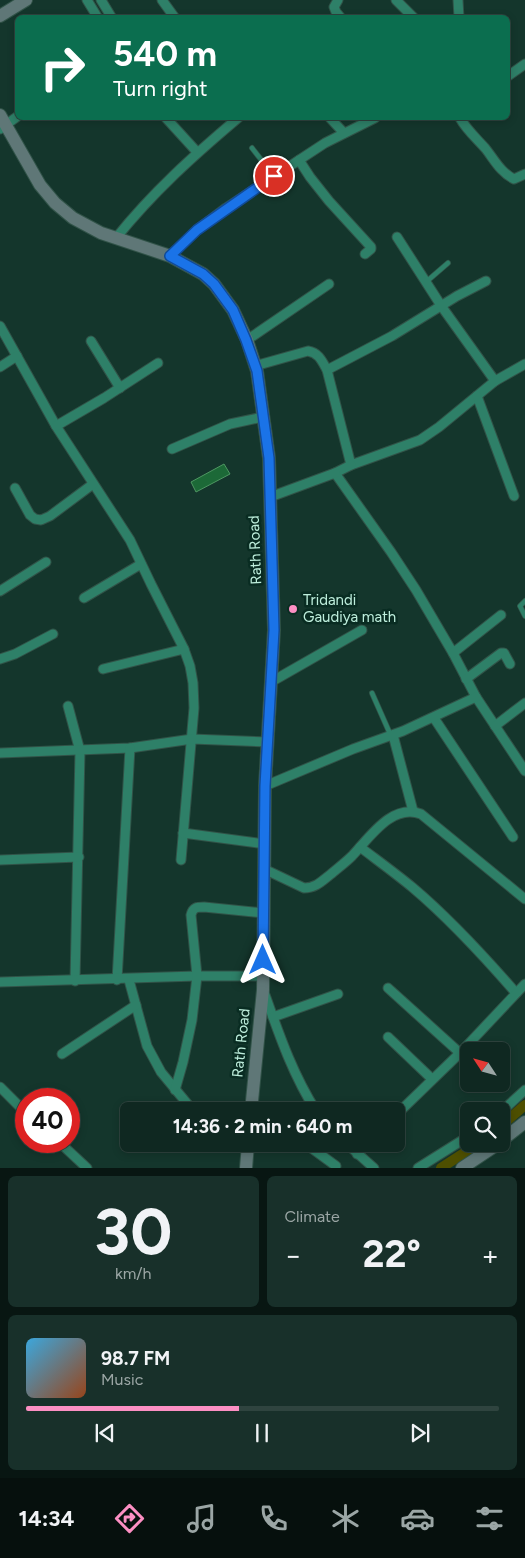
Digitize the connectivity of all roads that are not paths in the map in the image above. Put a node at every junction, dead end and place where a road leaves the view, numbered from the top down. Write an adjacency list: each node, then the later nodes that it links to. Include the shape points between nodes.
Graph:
1 (26, 0): 14 (street)
2 (87, 0): 8 (street)
3 (101, 0): 9 (street)
4 (162, 0): 10 (street)
5 (338, 0): 11 (street, via 334,7)
6 (396, 0): 12 (street)
7 (458, 0): 13 (street)
8 (96, 15)
9 (110, 15)
10 (173, 15)
11 (338, 15)
12 (411, 15)
13 (459, 15)
14 (0, 16)
15 (525, 64): 16 (street)
16 (510, 75)
17 (15, 117): 23 (street)
18 (168, 120): 26 (street)
19 (236, 120): 26 (street)
20 (332, 120): 24 (street)
21 (372, 120): 24 (street)
22 (461, 120): 28 (street, via 502,171 514,179)
23 (2, 123): 31 (street, Rath Road, via 40,185 55,203 73,218)
24 (344, 133): 27 (street)
25 (252, 148): 29 (lane)
26 (198, 152): 31 (street, via 140,208)
27 (299, 160): 29 (street); 32 (street, via 371,247)
28 (525, 174)
29 (274, 176): 33 (street, via 197,230)
30 (398, 237): 36 (street)
31 (116, 238): 33 (street, Rath Road)
32 (364, 254)
33 (170, 256): 41 (street, Rath Road, via 203,274 214,284 233,310)
34 (448, 263): 36 (lane)
35 (486, 281): 38 (street)
36 (426, 282): 38 (street)
37 (329, 284): 41 (street)
38 (442, 306): 47 (street); 48 (street)
39 (0, 326): 42 (street)
40 (91, 340): 49 (street)
41 (246, 340): 45 (street, Rath Road)
42 (17, 356): 46 (street); 52 (street)
43 (158, 363): 49 (street)
44 (525, 364): 48 (street)
45 (255, 366): 47 (street, via 308,351 315,352); 51 (street, Rath Road)
46 (0, 367)
47 (328, 370): 54 (street)
48 (495, 381): 50 (street)
49 (120, 388): 52 (street)
50 (477, 396): 54 (street, via 420,440); 58 (street)
51 (263, 417): 53 (street, via 230,424); 59 (street, Rath Road)
52 (56, 426): 56 (street)
53 (172, 449)
54 (351, 465): 55 (street)
55 (335, 473): 59 (street); 70 (street, via 411,582)
56 (93, 484): 57 (street, via 41,520 30,515); 61 (street)
57 (15, 488)
58 (514, 496)
59 (270, 497): 75 (street, Rath Road, via 274,630)
60 (46, 562): 62 (street)
61 (142, 564): 63 (street); 69 (street)
62 (0, 591)
63 (84, 598)
64 (525, 601): 66 (lane, via 520,606)
65 (501, 615): 70 (street)
66 (525, 616)
67 (362, 630): 75 (street)
68 (53, 634): 71 (street)
69 (184, 649): 73 (street); 83 (street, via 193,683)
70 (453, 653): 74 (street)
71 (0, 659)
72 (510, 664): 74 (street, via 501,653)
73 (103, 669)
74 (466, 679): 77 (street)
75 (271, 682): 84 (street, Rath Road)
76 (372, 693): 82 (lane)
77 (476, 697): 80 (street); 81 (street)
78 (525, 703): 81 (street)
79 (68, 706): 86 (street)
80 (434, 718): 82 (street); 92 (street)
81 (495, 726): 88 (street)
82 (392, 735): 89 (street); 90 (street)
83 (192, 739): 84 (street); 85 (street); 91 (street)
84 (268, 742): 89 (street, Rath Road)
85 (130, 748): 86 (street); 103 (street)
86 (80, 751): 87 (street); 95 (street)
87 (0, 753)
88 (525, 771)
89 (265, 786): 93 (street, Rath Road)
90 (413, 811): 94 (street, via 403,812 387,821); 99 (street, via 421,814)
91 (183, 833): 93 (street); 97 (street)
92 (513, 837)
93 (264, 844): 98 (street, Rath Road)
94 (360, 847): 98 (street, via 310,888); 110 (street, via 412,886 458,929)
95 (79, 857): 96 (street); 105 (street)
96 (0, 860)
97 (181, 860)
98 (264, 870): 100 (street, Rath Road)
99 (525, 898)
100 (263, 913): 101 (street, via 204,907 192,910); 102 (street, Rath Road)
101 (198, 976): 102 (street); 104 (street); 120 (street, via 192,1020)
102 (263, 976): 109 (street, Rath Road)
103 (117, 980): 104 (street); 105 (street)
104 (129, 980): 112 (street)
105 (75, 981): 106 (street)
106 (0, 982)
107 (525, 984): 110 (street)
108 (388, 988): 116 (street)
109 (263, 990): 113 (street); 124 (street, Rath Road)
110 (516, 993): 115 (street)
111 (338, 994): 113 (street)
112 (136, 1005): 117 (street); 120 (street, via 147,1046)
113 (273, 1017): 125 (street, via 291,1067)
114 (388, 1037): 118 (street)
115 (470, 1042)
116 (460, 1053): 118 (street)
117 (62, 1054)
118 (432, 1079): 127 (street)
119 (0, 1087): 122 (street)
120 (175, 1090): 123 (street)
121 (525, 1090): 126 (street)
122 (15, 1101)
123 (186, 1102)
124 (252, 1102)
125 (310, 1102)
126 (510, 1104)
127 (405, 1106)
128 (525, 1122): 129 (street)
129 (510, 1134)
130 (460, 1142): 140 (street)
131 (247, 1152): 138 (street)
132 (317, 1152): 136 (street)
133 (486, 1152): 141 (street)
134 (71, 1153): 137 (street)
135 (357, 1154): 139 (street)
136 (336, 1166)
137 (87, 1168)
138 (246, 1168)
139 (374, 1168)
140 (418, 1168)
141 (462, 1168)

